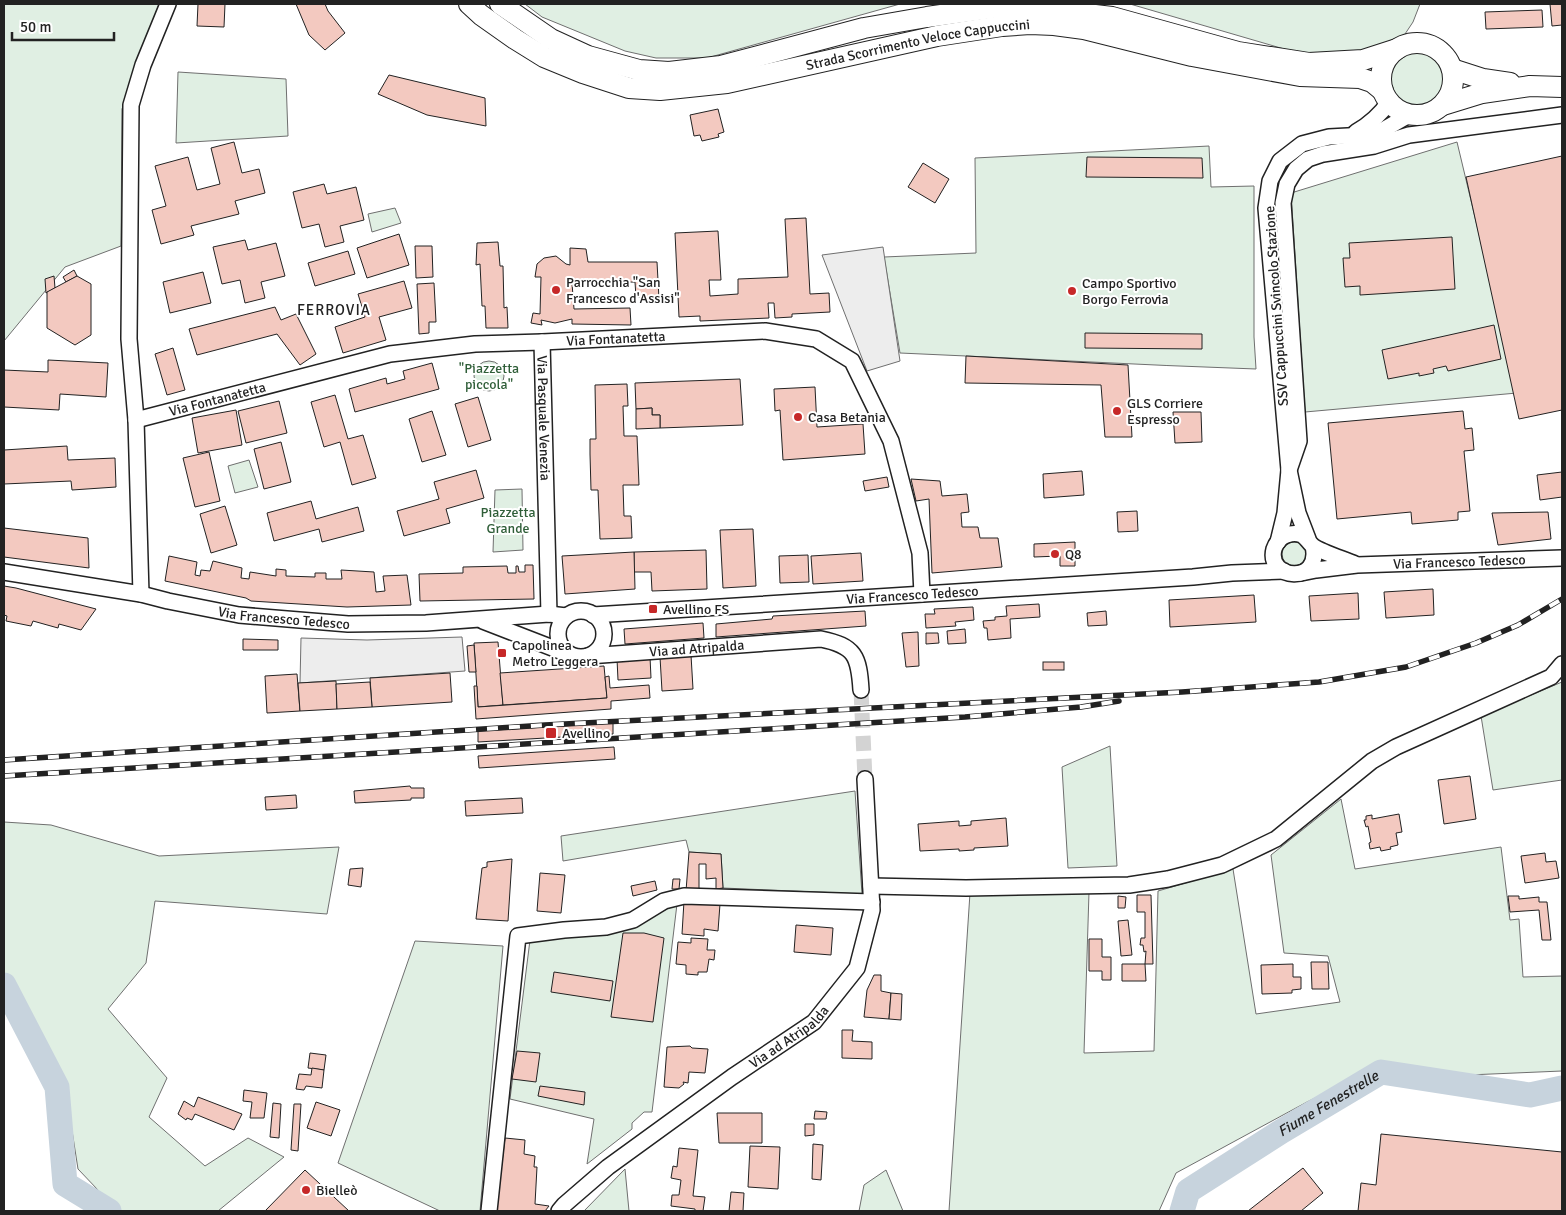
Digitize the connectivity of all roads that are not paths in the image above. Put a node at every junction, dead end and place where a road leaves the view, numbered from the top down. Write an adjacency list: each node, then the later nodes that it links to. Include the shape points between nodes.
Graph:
1 (168, 4): 14 (street, via 131,105 129,339)
2 (469, 4): 8 (main road, Strada Scorrimento Veloce Cappuccini, via 544,57 629,88 660,90 728,83 937,36 1030,24 1084,29 1192,56 1300,76 1360,78 1372,82)
3 (500, 4): 4 (main road, Strada Scorrimento Veloce Cappuccini, via 551,39 588,56 639,70 669,72 721,66 864,28 998,7 1112,17 1238,52 1309,63 1362,60)
4 (1397, 49): 5 (main road, via 1407,44 1430,45 1440,51); 8 (main road, via 1383,68 1381,80)
5 (1452, 69): 6 (main road, via 1484,79); 9 (main road, via 1454,82)
6 (1530, 86): 7 (main road); 9 (main road, via 1482,93)
7 (1562, 87)
8 (1386, 97): 10 (main road, via 1398,110); 12 (street, via 1381,114)
9 (1443, 105): 10 (main road, via 1433,112)
10 (1409, 115): 12 (street, SSV Cappuccini Svincolo Stazione, via 1384,130)
11 (1562, 115): 15 (street, via 1409,135 1374,146 1323,154 1308,159 1296,170 1287,184 1283,203 1299,441)
12 (1350, 136): 15 (street, SSV Cappuccini Svincolo Stazione, via 1302,144 1280,162 1270,181 1266,208)
13 (542, 342): 14 (street, Via Fontanatetta, via 475,344 390,354); 25 (street, Via Fontanatetta, via 766,331 816,339 852,361 891,441 920,552); 26 (street, Via Pasquale Venezia)
14 (136, 420): 24 (street)
15 (1289, 470): 16 (street, SSV Cappuccini Svincolo Stazione, via 1298,513); 17 (street, SSV Cappuccini Svincolo Stazione, via 1285,513)
16 (1310, 543): 17 (street, Via Francesco Tedesco, via 1301,534 1293,533 1283,537); 19 (street, Via Francesco Tedesco); 23 (street, via 1314,560)
17 (1276, 548): 21 (street, via 1275,560); 22 (street, Via Francesco Tedesco, via 1261,562)
18 (1562, 558): 19 (street, Via Francesco Tedesco)
19 (1357, 565): 23 (street, Via Francesco Tedesco)
20 (4, 572): 24 (street, Via Francesco Tedesco)
21 (1284, 572): 22 (street, Via Francesco Tedesco); 23 (street, Via Francesco Tedesco)
22 (1232, 573): 25 (street, Via Francesco Tedesco)
23 (1301, 573)
24 (141, 594): 30 (street, Via Francesco Tedesco, via 239,615 348,624)
25 (922, 594): 27 (street, Via Francesco Tedesco)
26 (549, 614): 29 (street, Via Francesco Tedesco); 30 (street, Via Francesco Tedesco)
27 (625, 614): 28 (street, Via Francesco Tedesco); 31 (street, via 609,622)
28 (593, 615): 29 (street, via 580,611); 31 (street)
29 (566, 616): 33 (street, via 558,629 558,637 564,651)
30 (476, 619): 33 (street)
31 (603, 634): 32 (street, via 612,650); 34 (street, via 600,647)
32 (627, 654): 34 (street, Via ad Atripalda); 36 (street, Via ad Atripalda, via 821,639 839,643 850,650 860,669)
33 (571, 656): 34 (street)
34 (588, 656)
35 (1562, 664): 38 (street, via 1551,677 1372,760 1276,840 1222,865 1129,885 966,888)
36 (861, 690)
37 (866, 779): 38 (street, Via ad Atripalda)
38 (872, 894): 39 (street, via 684,896 664,901 633,920 615,925 518,936); 40 (street, Via ad Atripalda, via 872,910 857,968 814,1022 608,1167)
39 (489, 1211)
40 (560, 1211)

